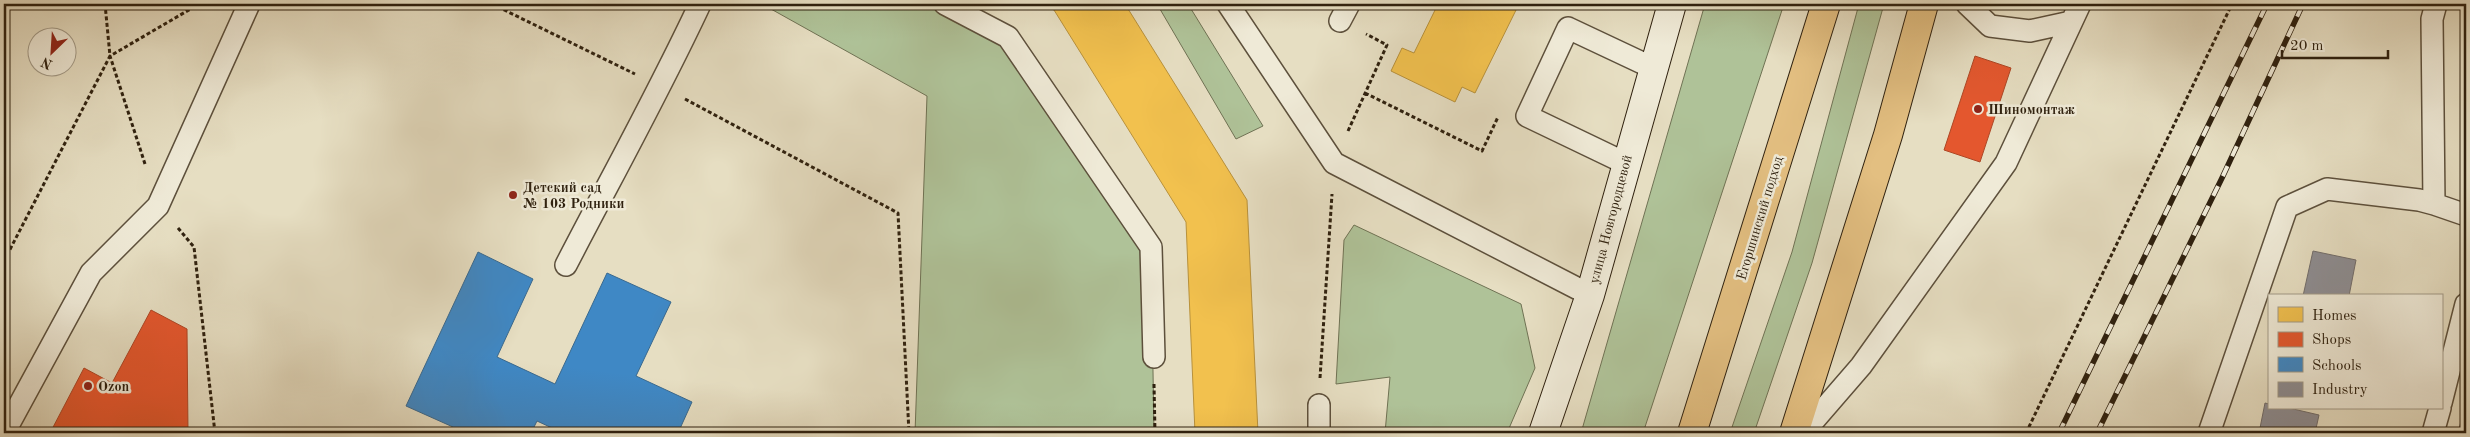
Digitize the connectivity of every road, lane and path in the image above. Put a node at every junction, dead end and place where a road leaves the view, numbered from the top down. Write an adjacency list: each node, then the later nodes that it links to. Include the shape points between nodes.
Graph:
1 (105, 4): 15 (path)
2 (199, 4): 15 (path)
3 (249, 4): 22 (lane)
4 (492, 4): 17 (path)
5 (700, 4): 17 (lane)
6 (945, 4): 28 (lane, via 1008,37 1151,246)
7 (1228, 4): 26 (lane, via 1334,163)
8 (1672, 4): 16 (street, улица Новгородцевой)
9 (1826, 4): 38 (main road, Егоршинский подход)
10 (1924, 4): 39 (main road, via 1888,135)
11 (1967, 4): 14 (lane, via 1990,26 2030,31)
12 (2232, 4): 41 (path)
13 (2436, 4): 21 (lane, via 2432,19)
14 (2075, 13): 40 (lane, via 2006,163 1861,366)
15 (110, 56): 22 (path); 24 (path)
16 (1653, 68): 20 (street, улица Новгородцевой); 20 (lane, via 1568,28 1527,116)
17 (661, 87): 25 (lane); 34 (path, via 898,213)
18 (1365, 92): 19 (path, via 1482,152)
19 (1502, 108)
20 (1625, 163): 26 (street, улица Новгородцевой)
21 (2434, 204): 23 (lane); 42 (lane, via 2326,189 2287,207)
22 (158, 206): 32 (lane, via 91,272); 33 (path, via 194,247)
23 (2466, 215)
24 (4, 261)
25 (566, 265)
26 (1590, 295): 37 (street, улица Новгородцевой)
27 (2466, 304): 29 (lane)
28 (1154, 357): 35 (path)
29 (2442, 399)
30 (1319, 406): 36 (lane)
31 (2440, 410): 43 (lane)
32 (4, 433)
33 (215, 433)
34 (909, 433)
35 (1155, 433)
36 (1319, 433)
37 (1543, 433)
38 (1692, 433)
39 (1794, 433)
40 (1803, 433)
41 (2026, 433)
42 (2209, 433)
43 (2434, 433)

